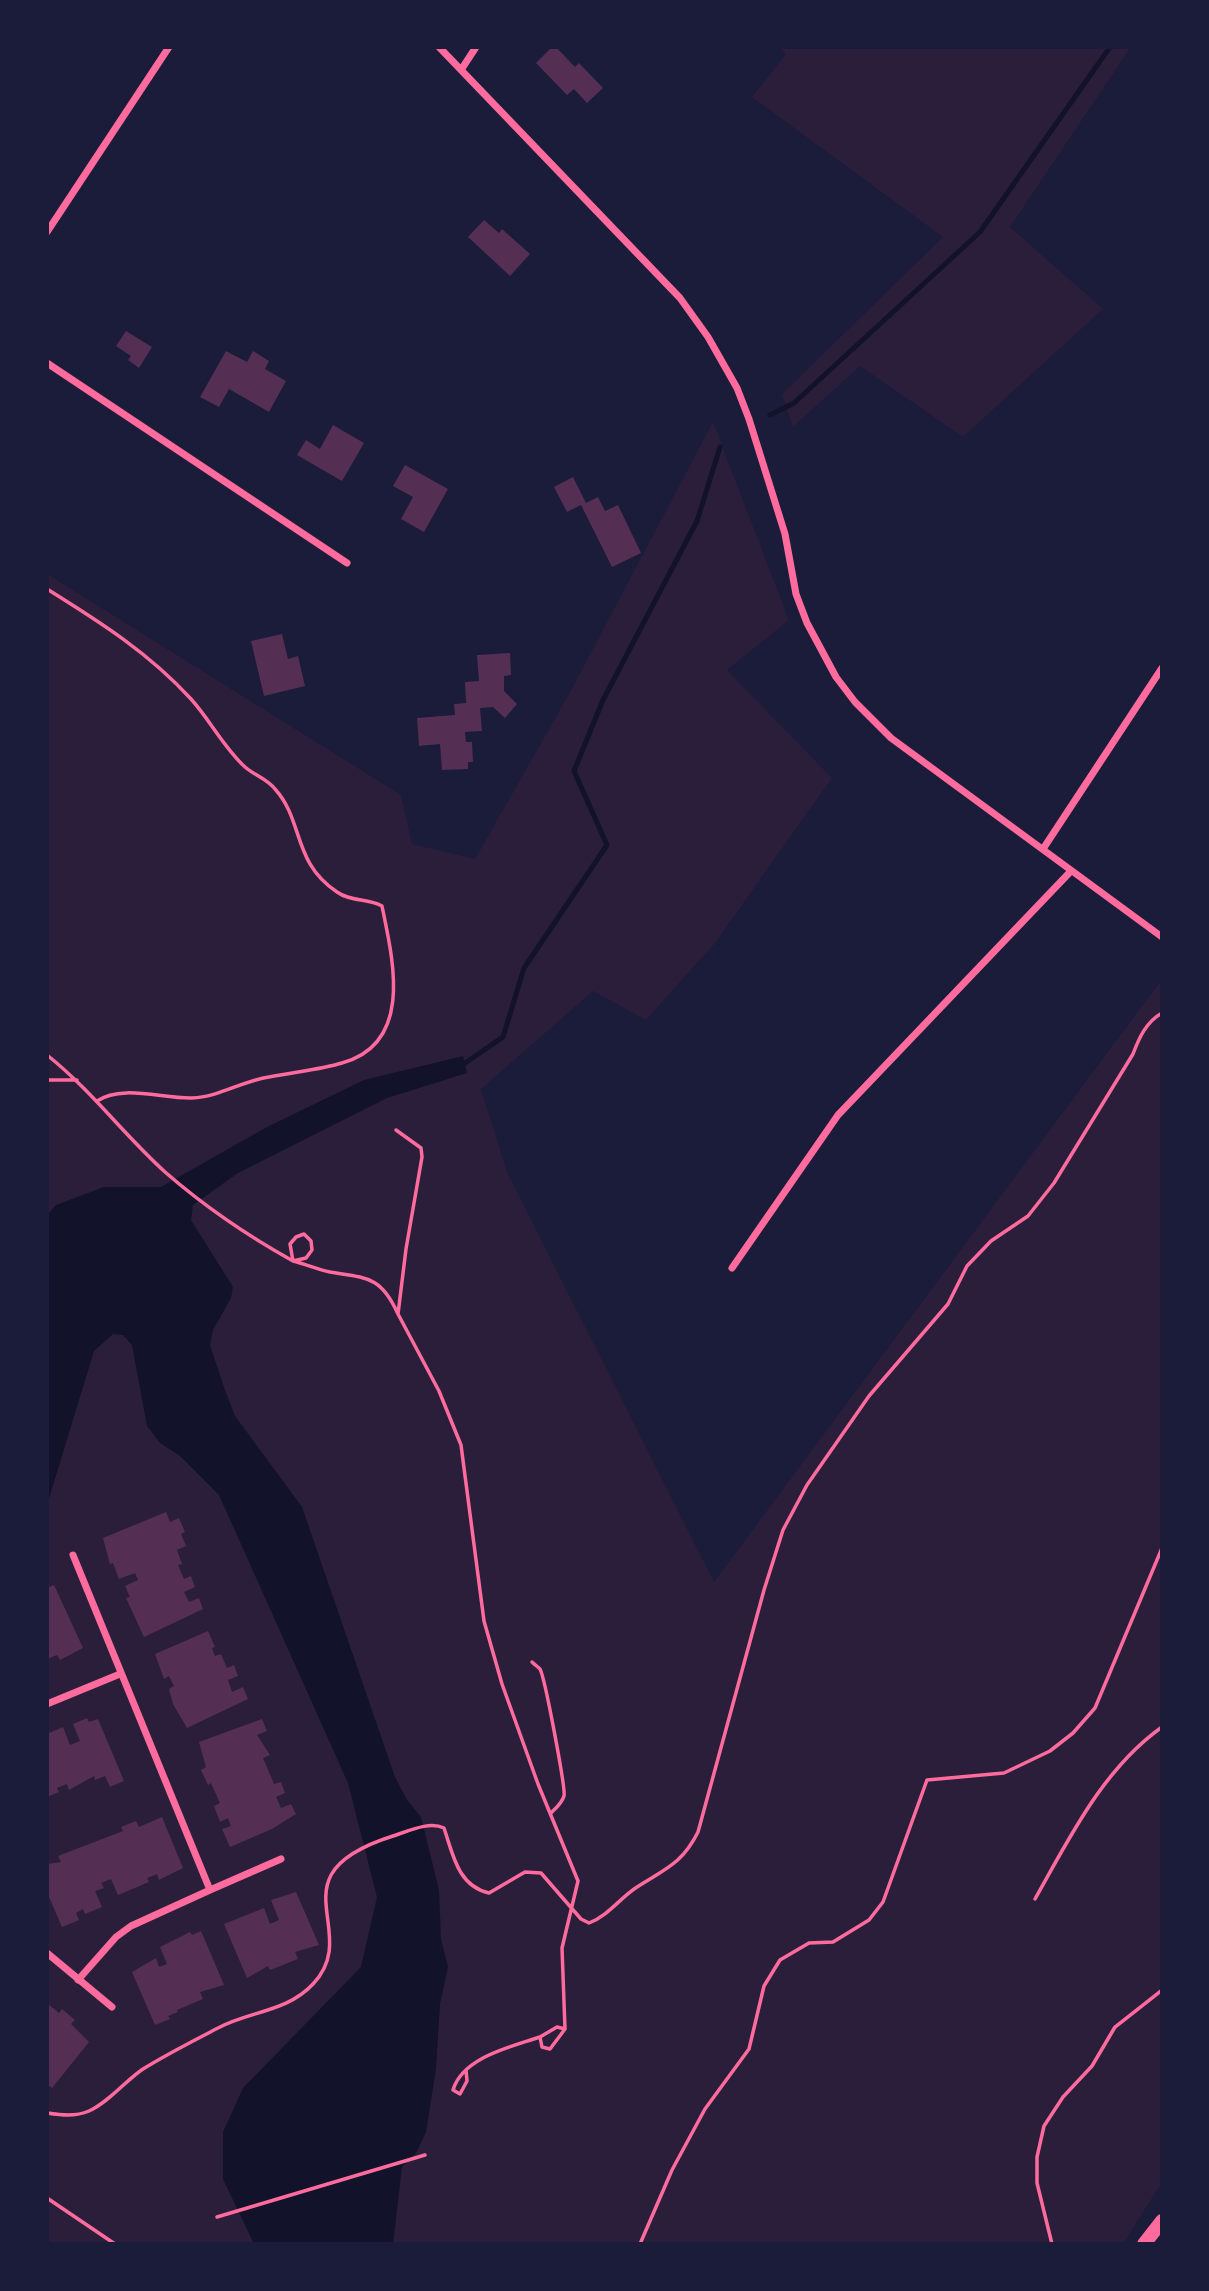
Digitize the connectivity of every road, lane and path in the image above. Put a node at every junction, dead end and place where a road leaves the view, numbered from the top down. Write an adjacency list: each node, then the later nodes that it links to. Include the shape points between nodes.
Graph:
1 (169, 47): 5 (street)
2 (439, 47): 4 (street)
3 (476, 47): 4 (street)
4 (461, 70): 10 (street, via 680,298 718,352 757,444 785,534 800,604 836,677 891,738)
5 (47, 233)
6 (47, 363): 7 (street)
7 (347, 563)
8 (47, 589): 17 (path, via 114,630 155,662 193,701 244,767 273,786 288,806 302,854 335,891 350,900 382,906 395,993 393,1015 375,1043 361,1056 342,1063 257,1079 195,1098 123,1094)
9 (1162, 668): 10 (street)
10 (1043, 849): 11 (street)
11 (1071, 870): 12 (street); 20 (street, via 838,1115)
12 (1162, 937)
13 (1162, 1013): 32 (path, via 1139,1037 1054,1183 1028,1216 967,1266 948,1304 869,1396 807,1485 783,1530 698,1832 689,1849 671,1868 636,1887 604,1917 589,1923)
14 (47, 1055): 16 (path)
15 (47, 1080): 16 (path)
16 (78, 1080): 17 (path)
17 (97, 1101): 19 (path, via 165,1172 248,1236)
18 (396, 1130): 21 (path, via 421,1148 422,1157)
19 (293, 1261): 19 (path, via 306,1258 312,1250 304,1234 290,1244); 21 (path, via 329,1272 355,1273 377,1283)
20 (732, 1268)
21 (398, 1314): 28 (path, via 439,1391 461,1445 484,1620 502,1684)
22 (1162, 1548): 46 (path, via 1095,1708 1073,1733 1051,1751 1004,1773 927,1780 883,1902 869,1920 833,1942 808,1943 780,1960 764,1986 749,2049 705,2109)
23 (72, 1555): 25 (street)
24 (532, 1662): 28 (path, via 546,1689 565,1782 565,1796)
25 (120, 1674): 26 (street); 30 (street)
26 (47, 1704)
27 (1162, 1727): 31 (path, via 1141,1742 1090,1803)
28 (551, 1812): 32 (path, via 578,1881)
29 (281, 1859): 30 (street)
30 (210, 1890): 34 (street, via 131,1926)
31 (1035, 1899)
32 (572, 1909): 37 (path, via 562,1948); 40 (path, via 541,1873 526,1872 489,1893 478,1891 463,1879 439,1825 364,1845 334,1867 327,1885 327,1962 314,1984 279,2009 221,2026 142,2070 90,2111 71,2116)
33 (47, 1953): 34 (street)
34 (78, 1980): 36 (street)
35 (1162, 1990): 47 (path, via 1115,2027 1092,2066 1044,2126 1037,2183)
36 (112, 2007)
37 (565, 2029): 38 (path, via 557,2027); 38 (path, via 550,2049 542,2047)
38 (540, 2038): 39 (path, via 481,2059)
39 (466, 2070): 39 (path, via 453,2091 460,2094 467,2081)
40 (47, 2113)
41 (425, 2155): 43 (path)
42 (47, 2198): 45 (path)
43 (217, 2217)
44 (1162, 2221): 48 (main road)
45 (115, 2244)
46 (640, 2244)
47 (1052, 2244)
48 (1144, 2244)

